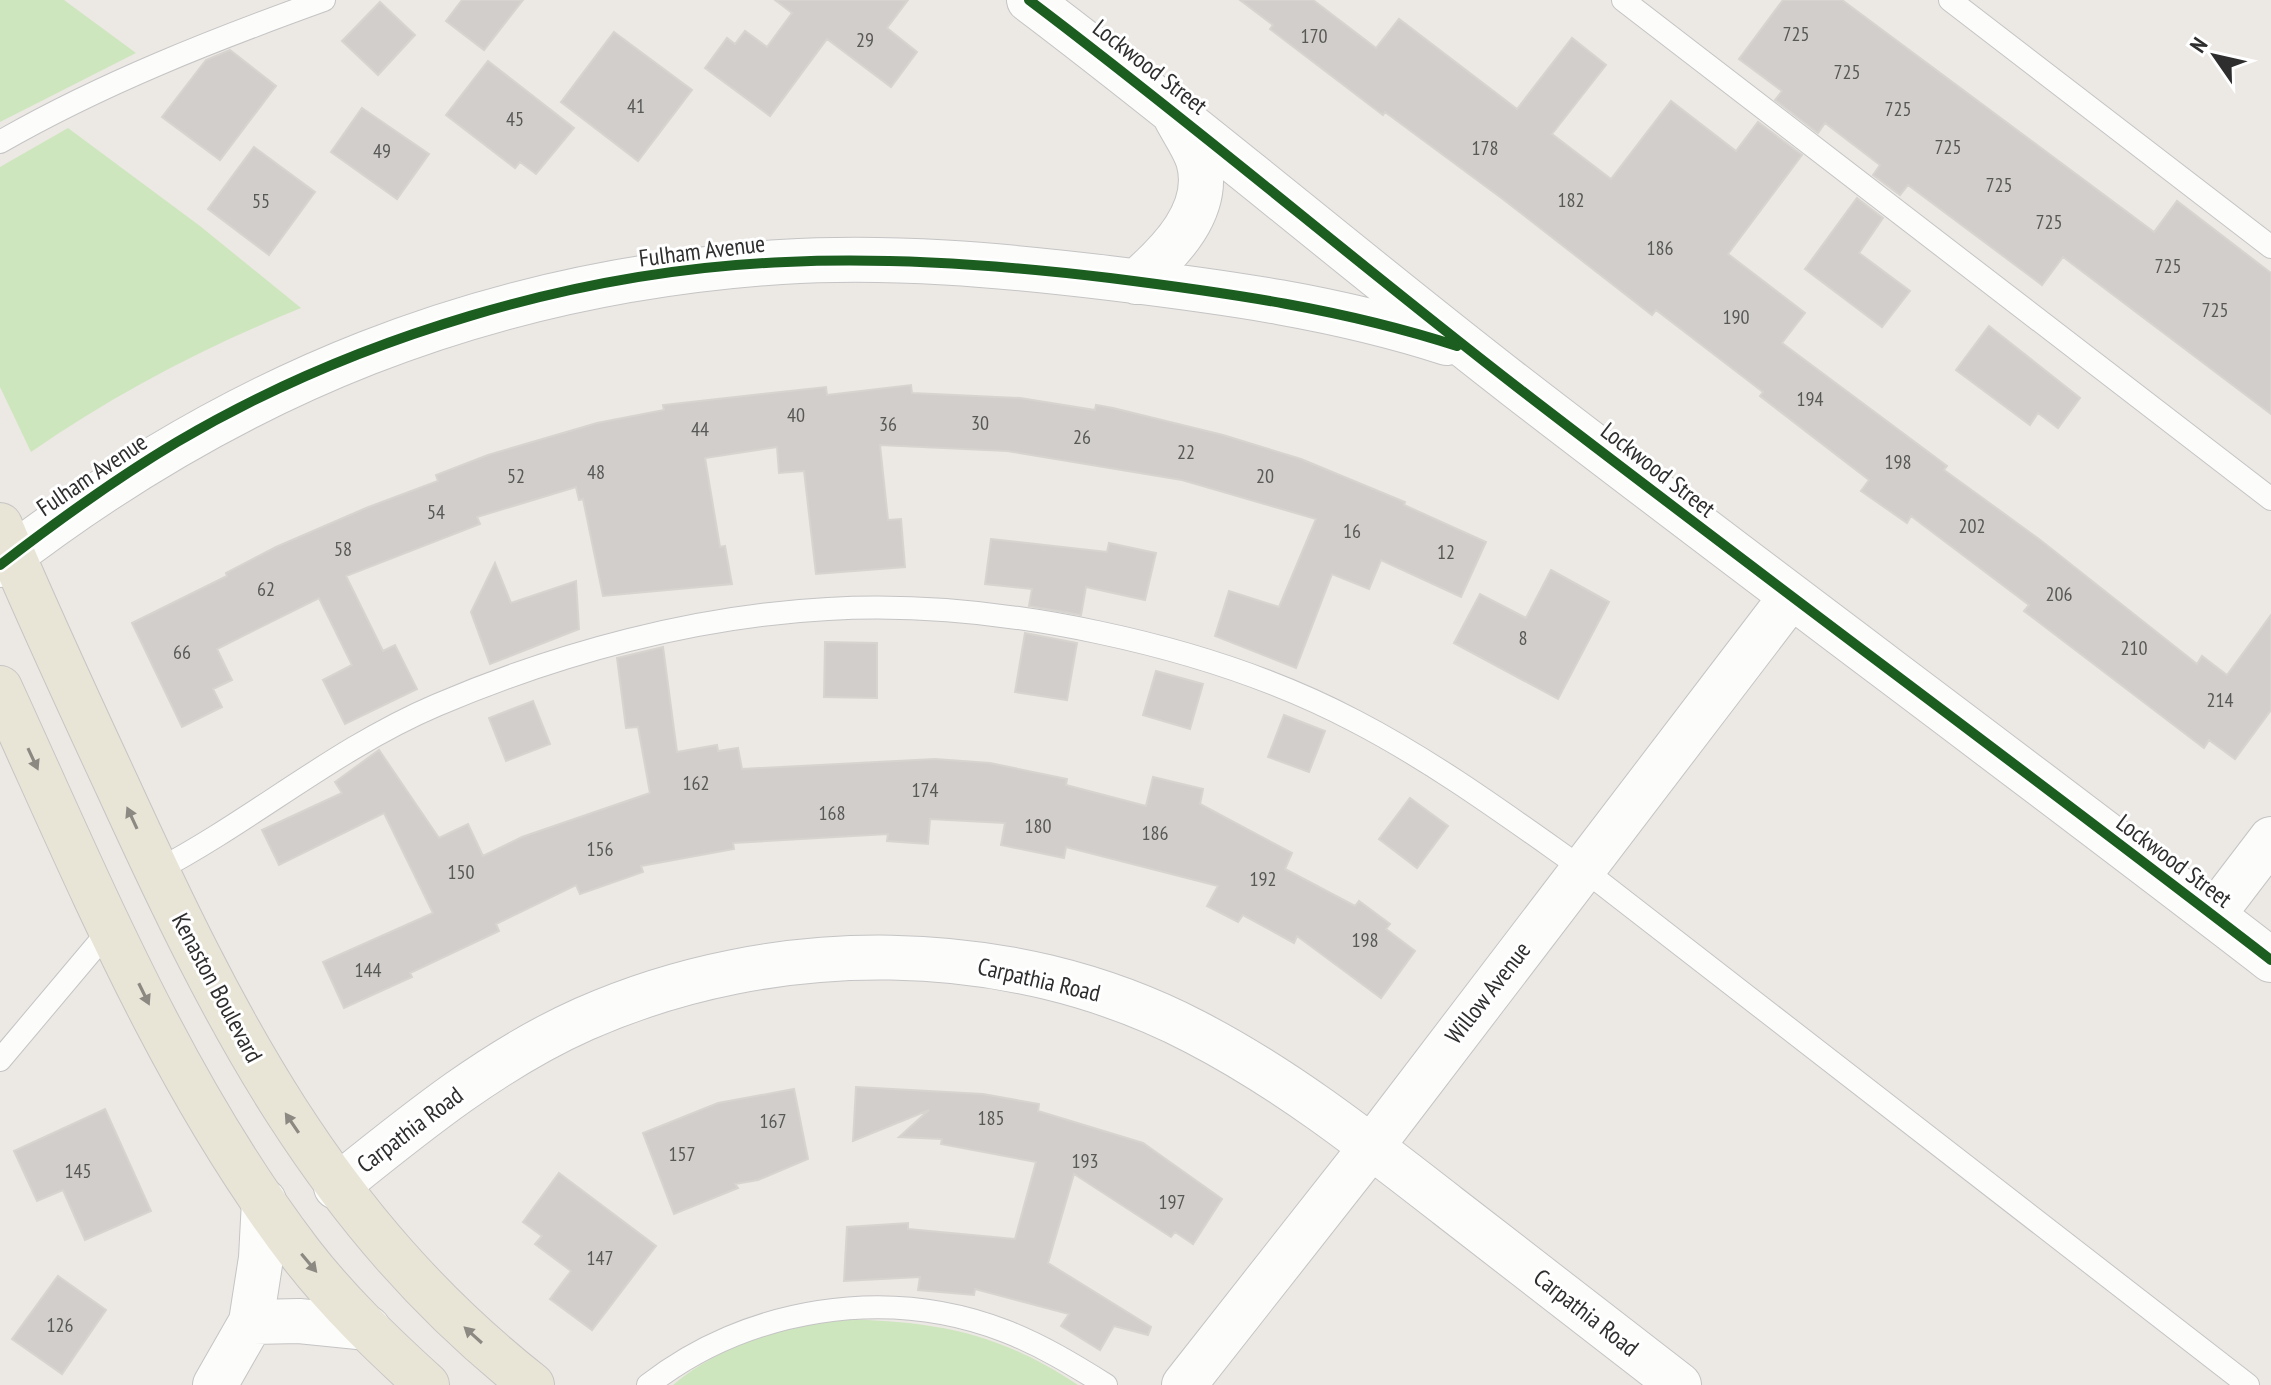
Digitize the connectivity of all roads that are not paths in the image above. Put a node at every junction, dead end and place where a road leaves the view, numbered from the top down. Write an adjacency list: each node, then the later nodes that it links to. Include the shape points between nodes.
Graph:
1 (324, 0): 6 (lane, via 137,73)
2 (1029, 0): 5 (street, Lockwood Street)
3 (1623, 0): 10 (lane)
4 (1950, 0): 7 (lane)
5 (1170, 106): 8 (street, via 1198,161 1197,201 1168,253); 9 (street, Lockwood Street)
6 (0, 142)
7 (2271, 247)
8 (1136, 282): 9 (street, Fulham Avenue, via 1337,311); 11 (street, Fulham Avenue, via 949,262 784,262 644,278 540,298 375,350 246,405)
9 (1469, 350): 12 (street, Lockwood Street)
10 (2271, 499)
11 (4, 549): 16 (main road, Kenaston Boulevard, one-way to 11)
12 (1790, 598): 15 (street, Willow Avenue); 17 (street, Lockwood Street)
13 (0, 688): 18 (main road, one-way to 18)
14 (2271, 839): 17 (street)
15 (1583, 869): 16 (lane, via 1427,761 1353,720 1252,678 1175,652 1053,625 963,613 828,609 648,636 478,689 354,746 207,844); 21 (street, Willow Avenue); 33 (lane)
16 (156, 871): 22 (main road, Kenaston Boulevard, one-way to 16, via 247,1048)
17 (2213, 915): 19 (street, Lockwood Street)
18 (111, 928): 20 (lane); 23 (main road, one-way to 23, via 185,1076)
19 (2271, 960)
20 (0, 1060)
21 (1372, 1146): 22 (street, Carpathia Road, via 1259,1068 1121,999 1024,973 877,956 734,973 585,1019 467,1087); 31 (street, Willow Avenue); 32 (street, Carpathia Road)
22 (336, 1187): 28 (main road, Kenaston Boulevard, one-way to 22, via 438,1303)
23 (264, 1201): 24 (street); 25 (main road, one-way to 25, via 302,1256)
24 (251, 1322): 25 (street); 26 (street)
25 (368, 1328): 27 (main road)
26 (215, 1385)
27 (427, 1385)
28 (532, 1385)
29 (648, 1385): 30 (lane, via 725,1337 804,1314 863,1307 983,1324 1035,1344)
30 (1106, 1385)
31 (1184, 1385)
32 (1679, 1385)
33 (2248, 1385)

